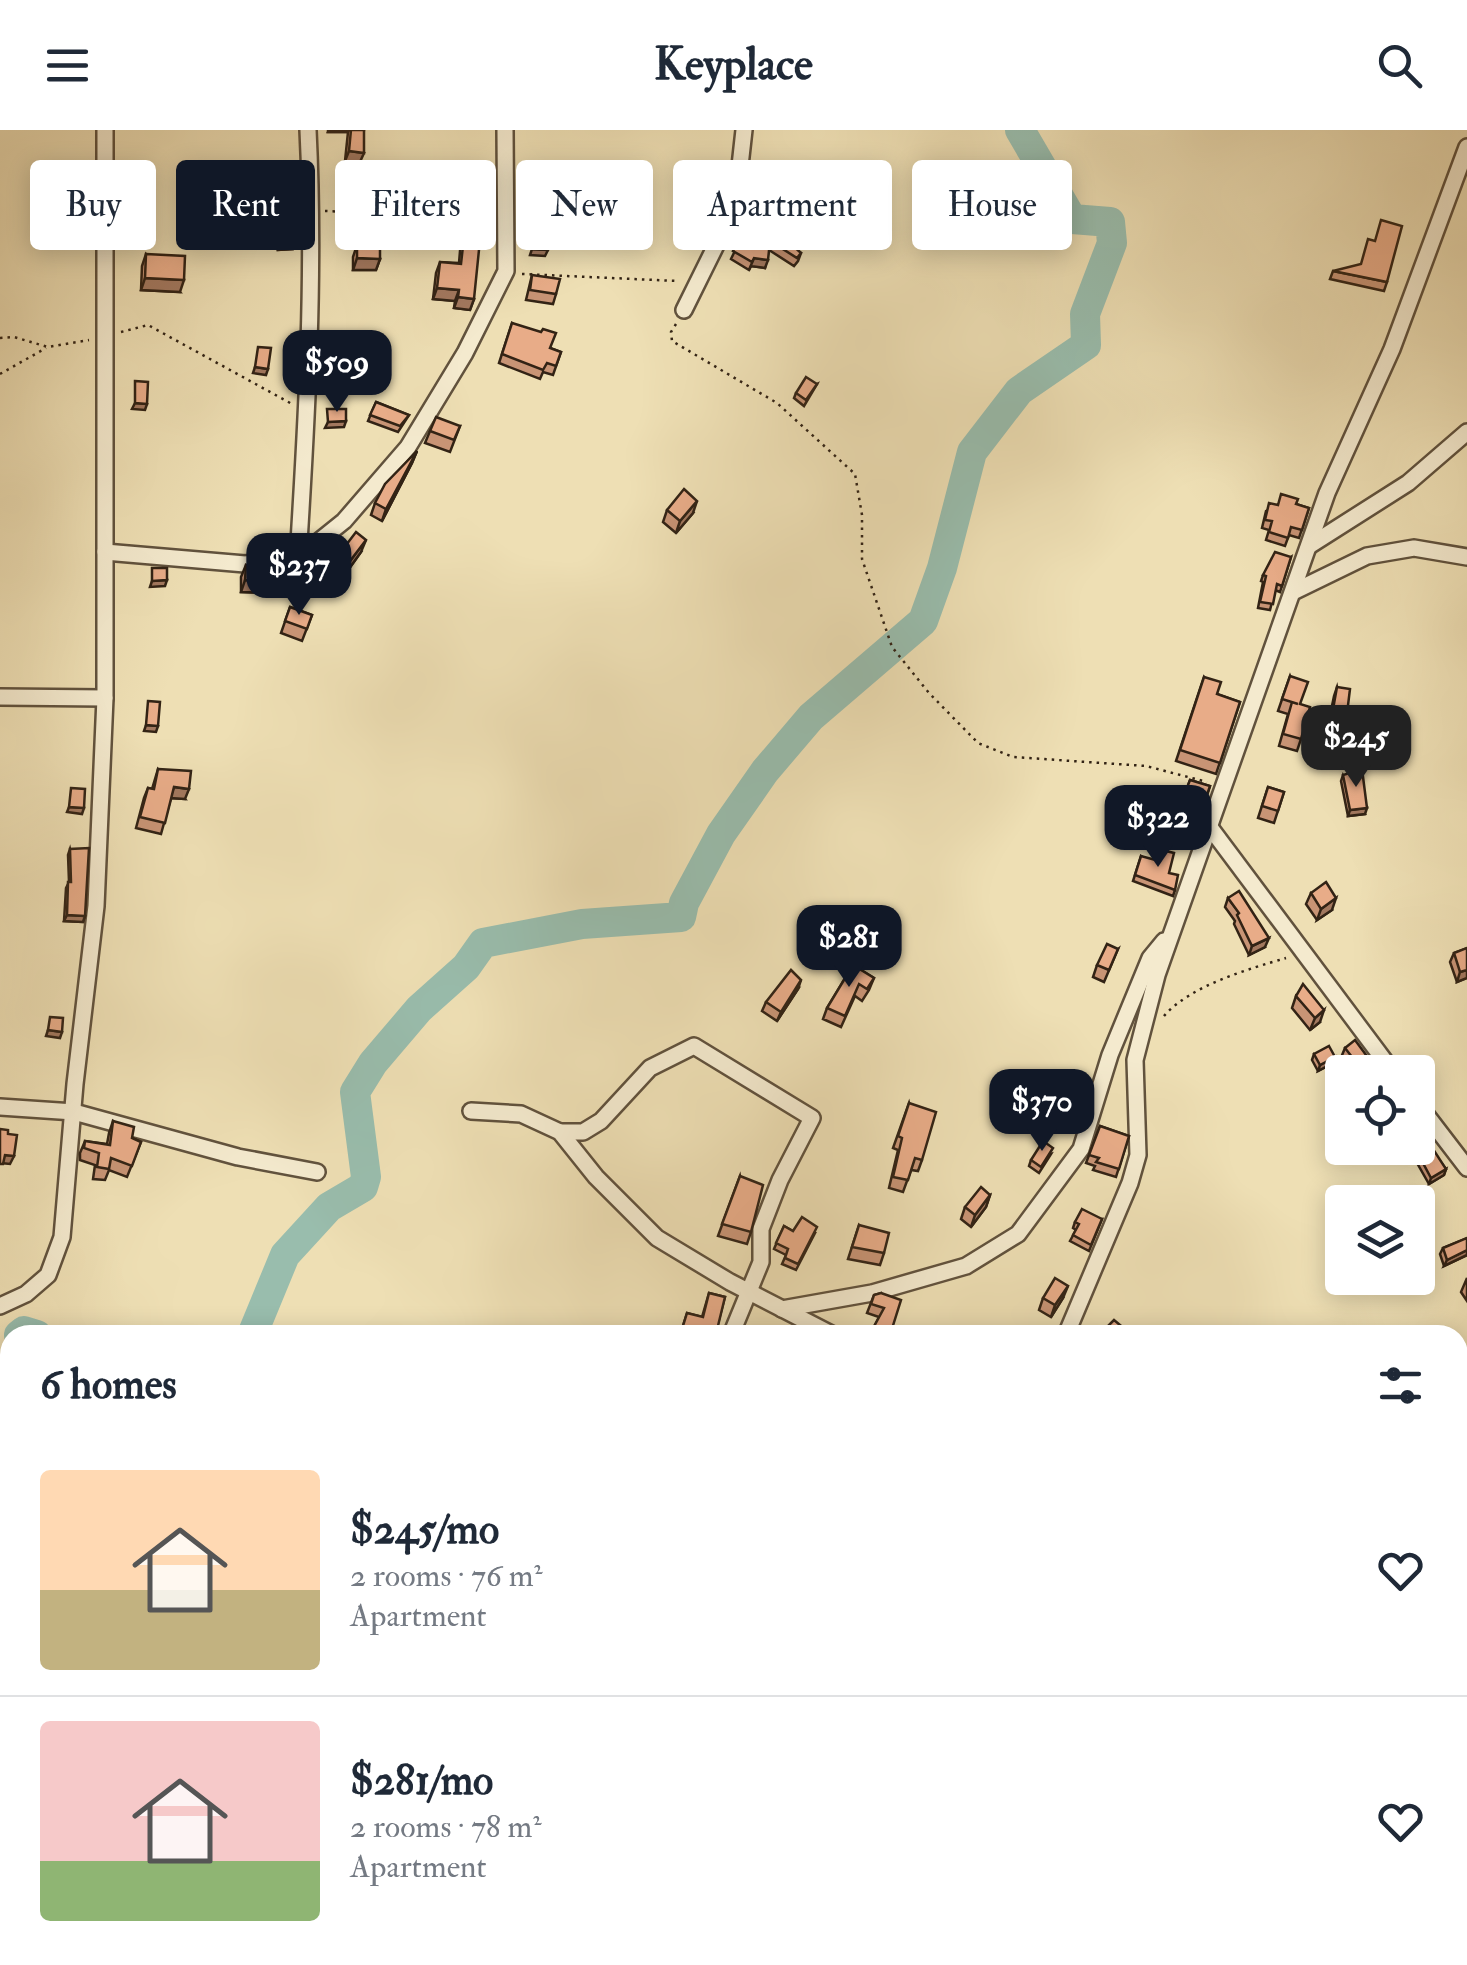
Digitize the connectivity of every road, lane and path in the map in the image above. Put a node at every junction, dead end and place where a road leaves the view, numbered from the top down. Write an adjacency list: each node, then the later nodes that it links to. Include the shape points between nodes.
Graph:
1 (105, 130): 12 (street)
2 (308, 130): 6 (street)
3 (505, 130): 7 (street)
4 (744, 130): 11 (street, via 725,227)
5 (1467, 147): 18 (street, via 1392,350)
6 (309, 160)
7 (508, 209): 8 (path, via 414,215); 10 (street)
8 (315, 210)
9 (309, 250): 16 (street)
10 (506, 271): 11 (path, via 674,280 685,290); 21 (street, via 408,447 344,520)
11 (684, 310): 25 (path, via 672,341 778,403 855,474 862,559 892,647 978,744 1013,757 1146,766)
12 (106, 336): 14 (path); 16 (path, via 148,325); 19 (street)
13 (0, 338): 14 (path)
14 (48, 347): 15 (path)
15 (0, 374)
16 (307, 411): 21 (street)
17 (1467, 432): 18 (street, via 1408,482)
18 (1309, 546): 22 (street)
19 (105, 552): 21 (street, via 244,564); 24 (street)
20 (1467, 557): 22 (street, via 1414,548 1368,556)
21 (298, 558)
22 (1293, 592): 25 (street)
23 (0, 696): 24 (street)
24 (105, 698): 33 (street, via 96,906)
25 (1224, 786): 26 (street)
26 (1209, 826): 27 (street); 28 (street)
27 (1173, 930): 40 (street, via 1150,958 1081,1149 1018,1234 966,1266); 43 (street, via 1135,1060 1138,1155)
28 (1302, 953): 29 (path, via 1236,973 1173,1006); 30 (street)
29 (1162, 1019)
30 (1380, 1055)
31 (0, 1107): 33 (street)
32 (470, 1111): 35 (street, via 521,1114)
33 (74, 1112): 37 (street); 39 (street, via 62,1237 48,1275)
34 (1435, 1126): 36 (street)
35 (560, 1132): 38 (street, via 657,1238); 38 (street, via 583,1132 600,1122 650,1068 694,1046 812,1118 760,1229 761,1262)
36 (1467, 1168)
37 (317, 1172)
38 (748, 1291): 40 (street); 41 (street)
39 (0, 1306)
40 (782, 1309): 42 (street)
41 (735, 1325)
42 (813, 1325)
43 (1070, 1325)

